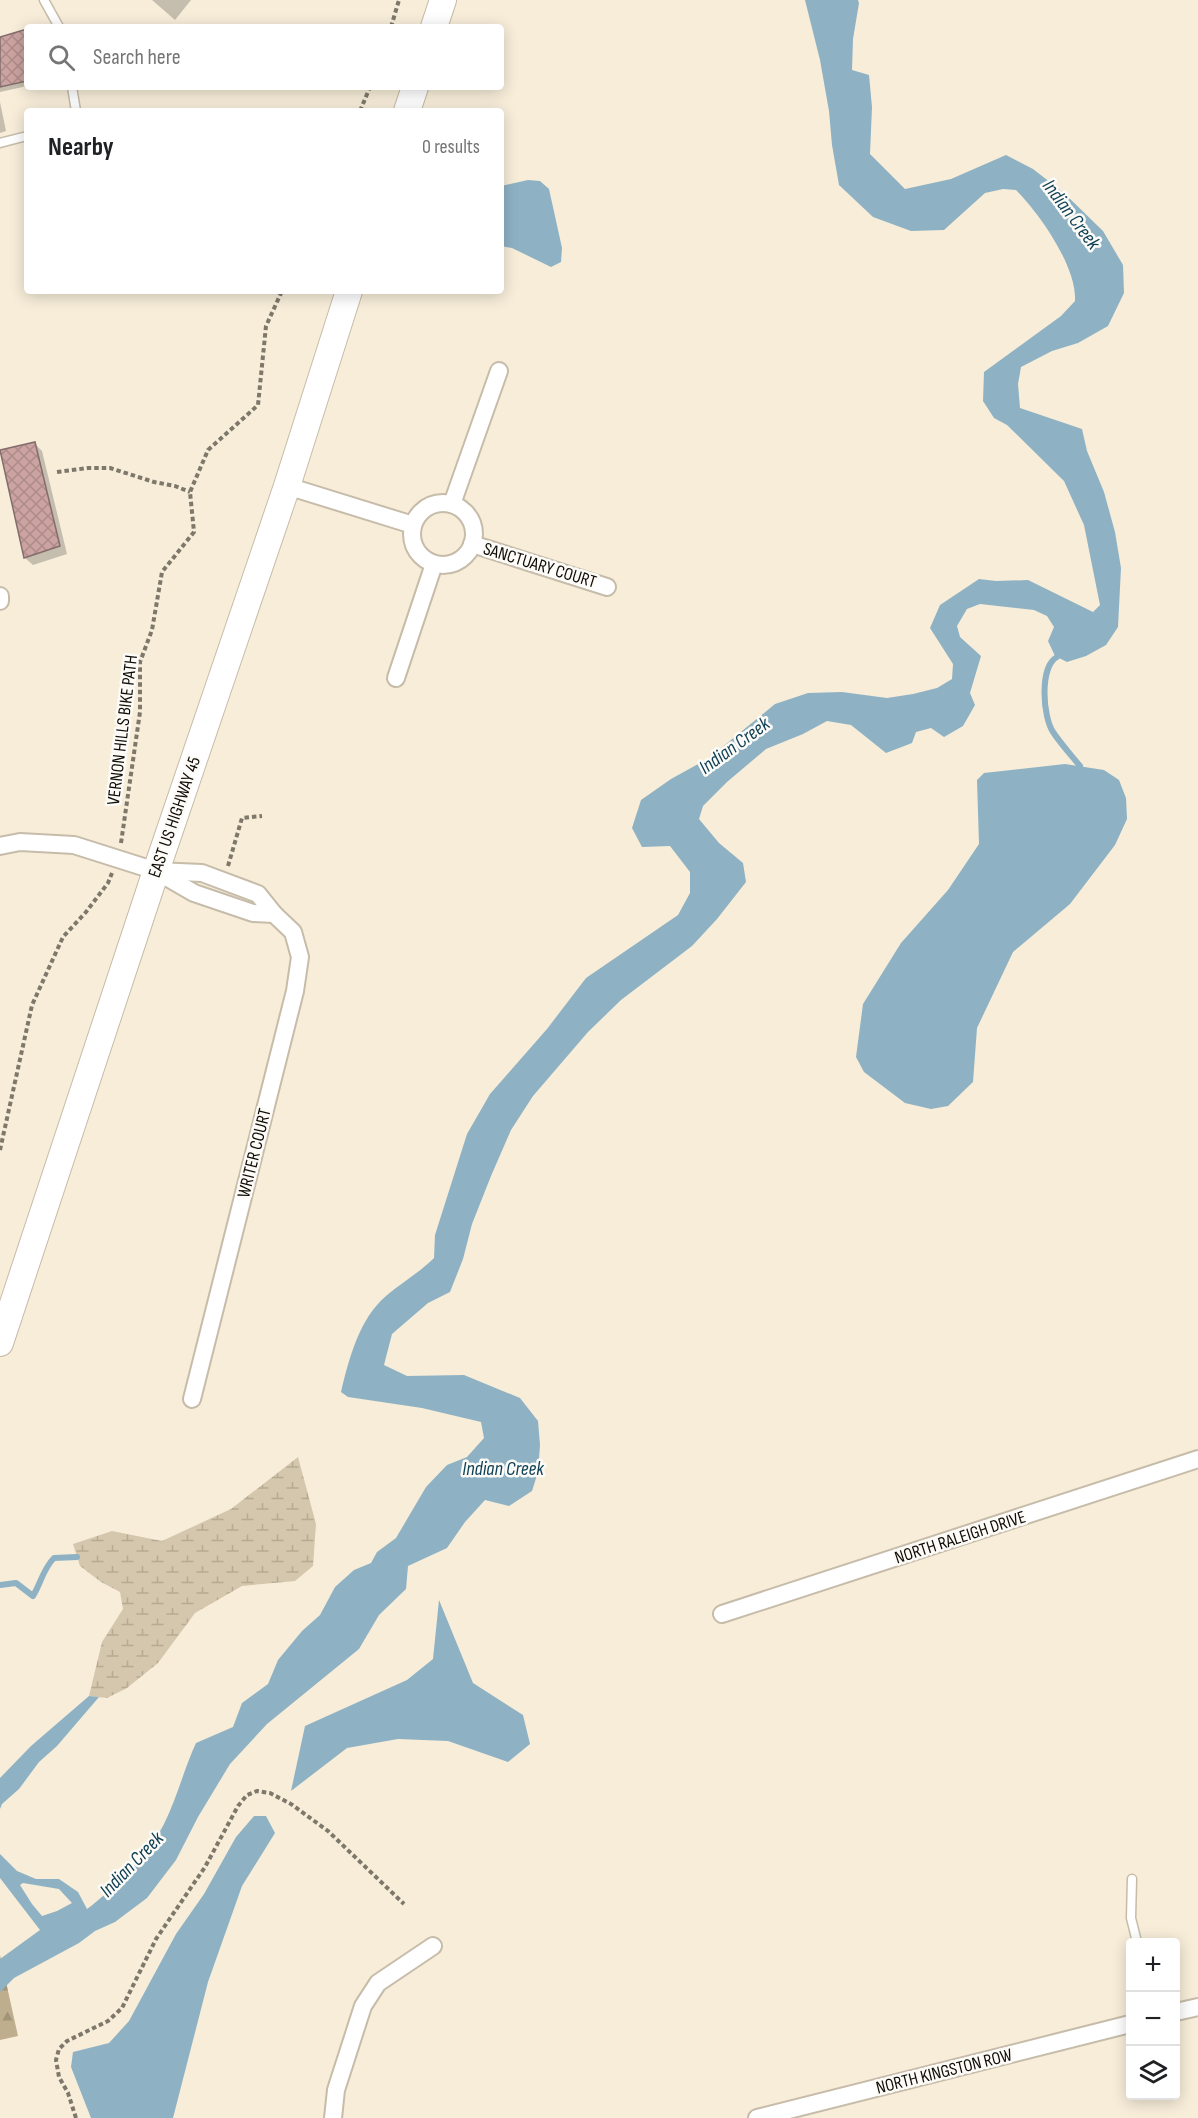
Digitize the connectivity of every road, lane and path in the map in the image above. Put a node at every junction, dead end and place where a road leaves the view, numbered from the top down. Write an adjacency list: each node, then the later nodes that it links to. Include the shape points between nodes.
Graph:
1 (44, 0): 4 (lane)
2 (399, 0): 5 (path)
3 (443, 0): 6 (main road)
4 (57, 24)
5 (392, 24)
6 (435, 24)
7 (72, 90): 10 (lane)
8 (369, 90): 11 (path)
9 (414, 90): 12 (main road)
10 (76, 108)
11 (361, 108)
12 (408, 108)
13 (24, 137): 14 (lane)
14 (0, 143)
15 (281, 294): 20 (path, VERNON HILLS BIKE PATH, via 266,326 258,405 208,450)
16 (348, 294): 19 (main road, EAST US HIGHWAY 45)
17 (499, 371): 21 (street)
18 (57, 472): 20 (path, via 110,468)
19 (286, 486): 22 (street); 32 (main road, EAST US HIGHWAY 45)
20 (190, 492): 31 (path, VERNON HILLS BIKE PATH, via 194,532 162,572 152,630 140,662 140,712)
21 (452, 504): 22 (street, via 433,504 424,509); 23 (street, SANCTUARY COURT, via 470,518)
22 (413, 525): 24 (street, via 418,553)
23 (472, 544): 24 (street, SANCTUARY COURT, via 455,563); 25 (street, SANCTUARY COURT)
24 (434, 564): 28 (street)
25 (607, 586)
26 (0, 596): 27 (street)
27 (0, 601)
28 (396, 678)
29 (262, 816): 33 (path, via 242,818)
30 (0, 846): 31 (street, WRITER COURT, via 20,842 74,845)
31 (118, 859): 32 (street, WRITER COURT); 34 (path, VERNON HILLS BIKE PATH, via 108,883 63,937 32,1005)
32 (156, 871): 35 (main road, EAST US HIGHWAY 45); 36 (street, WRITER COURT, via 194,893 253,913 274,914 293,932 300,957 296,991)
33 (226, 875)
34 (0, 1150)
35 (0, 1343)
36 (192, 1399)
37 (1198, 1459): 38 (street, NORTH RALEIGH DRIVE)
38 (722, 1614)
39 (1132, 1879): 41 (lane, via 1131,1918)
40 (404, 1904): 46 (path, via 328,1832 291,1804 270,1792 247,1795 205,1868 156,1939 122,2008 108,2021 59,2049 59,2077)
41 (1136, 1938)
42 (433, 1946): 47 (street, via 378,1983 363,2006 336,2090)
43 (1198, 2007): 44 (street)
44 (1180, 2011)
45 (1126, 2025): 48 (street, NORTH KINGSTON ROW)
46 (76, 2118)
47 (333, 2118)
48 (757, 2118)

